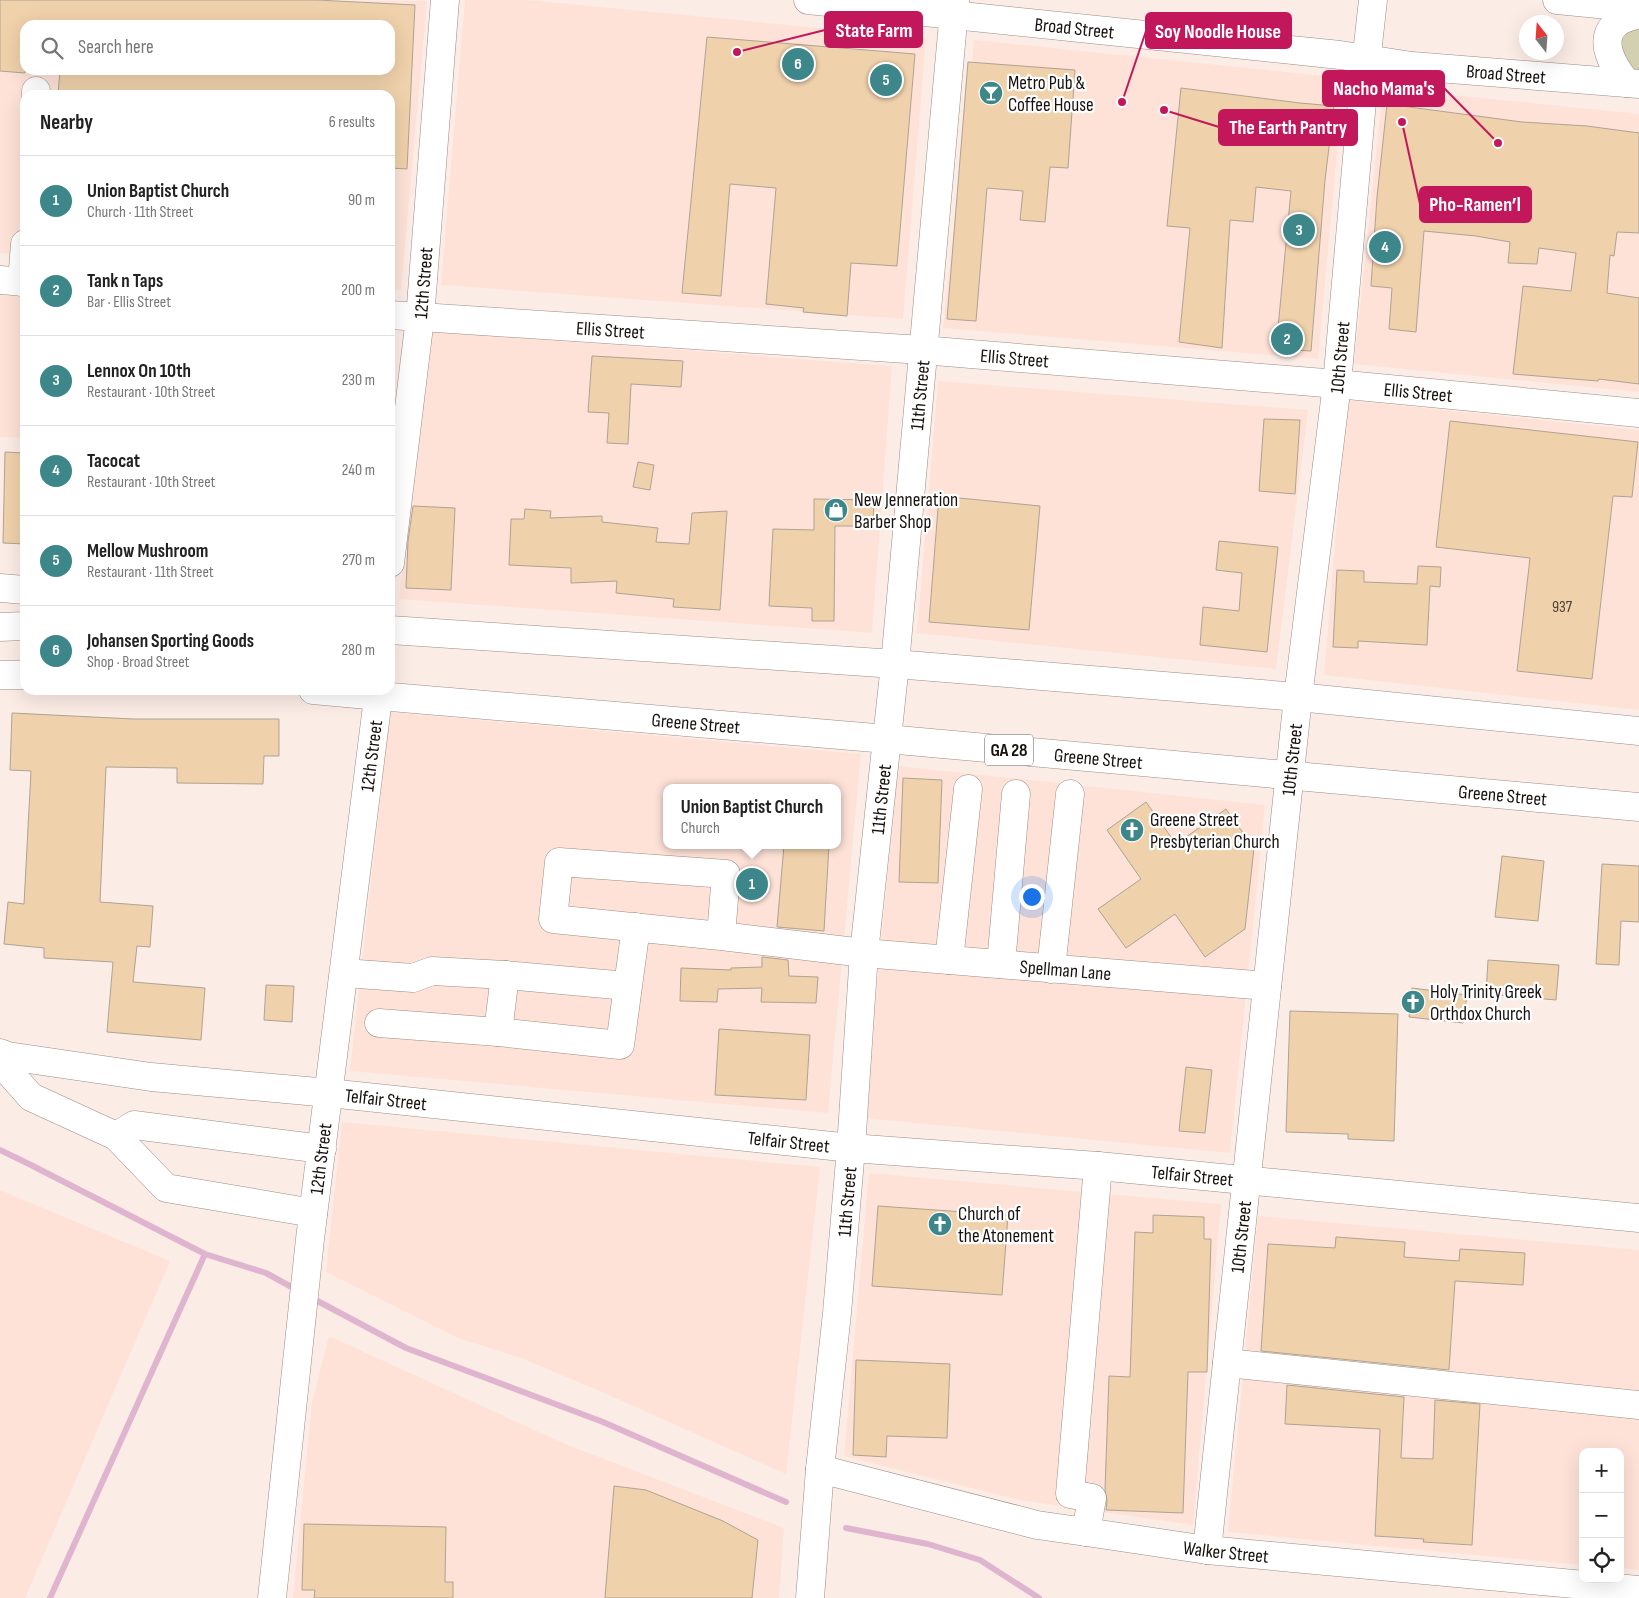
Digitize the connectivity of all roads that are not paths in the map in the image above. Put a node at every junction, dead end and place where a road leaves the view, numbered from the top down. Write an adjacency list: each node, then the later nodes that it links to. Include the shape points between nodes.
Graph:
1 (445, 0): 13 (main road, 12th Street)
2 (808, 0): 5 (main road, Broad Street)
3 (1374, 0): 8 (main road, 10th Street)
4 (1558, 0): 6 (main road)
5 (954, 7): 8 (main road, Broad Street); 14 (main road, 11th Street)
6 (1639, 8)
7 (1639, 14): 9 (main road, via 1612,27 1608,42 1609,56 1617,71)
8 (1367, 59): 9 (main road, Broad Street, via 1412,66); 15 (main road, 10th Street)
9 (1633, 83)
10 (20, 265): 11 (main road)
11 (16, 281)
12 (395, 316): 13 (main road, Ellis Street)
13 (420, 318): 14 (main road, Ellis Street); 17 (main road, 12th Street)
14 (922, 350): 15 (main road, Ellis Street); 23 (main road, 11th Street)
15 (1337, 384): 16 (main road, Ellis Street); 28 (main road, 10th Street)
16 (1639, 413)
17 (395, 522)
18 (0, 588): 19 (main road)
19 (20, 590)
20 (20, 626): 21 (main road)
21 (0, 627)
22 (395, 630): 23 (main road)
23 (895, 664): 28 (main road); 30 (main road, 11th Street)
24 (0, 675): 25 (main road)
25 (20, 675)
26 (395, 694): 30 (main road, Greene Street / GA 28)
27 (379, 695): 40 (main road, 12th Street)
28 (1298, 697): 29 (main road); 31 (main road, 10th Street)
29 (1639, 731)
30 (887, 739): 31 (main road, Greene Street / GA 28); 38 (main road, 11th Street)
31 (1290, 775): 35 (main road, Greene Street / GA 28); 45 (main road, 10th Street)
32 (968, 789): 39 (main road)
33 (1016, 794): 41 (main road)
34 (1070, 794): 42 (main road)
35 (1639, 807)
36 (636, 928): 37 (main road, Spellman Lane); 37 (main road, Spellman Lane, via 553,919 559,862 726,874); 44 (main road)
37 (721, 936): 38 (main road, Spellman Lane)
38 (864, 953): 39 (main road, Spellman Lane); 52 (main road, 11th Street)
39 (949, 960): 41 (main road, Spellman Lane)
40 (346, 964): 43 (main road, via 420,963 432,972); 50 (main road, 12th Street)
41 (1000, 964): 42 (main road, Spellman Lane)
42 (1051, 969): 45 (main road, Spellman Lane)
43 (505, 975): 44 (main road); 47 (main road)
44 (627, 986): 47 (main road, via 620,1045)
45 (1267, 986): 55 (main road, 10th Street)
46 (379, 1023): 47 (main road)
47 (498, 1032)
48 (0, 1053): 50 (main road, Telfair Street, via 151,1077)
49 (0, 1062): 51 (main road, via 31,1097)
50 (329, 1093): 52 (main road, Telfair Street); 53 (main road, 12th Street)
51 (116, 1136): 53 (main road, via 134,1125); 57 (main road, via 166,1188)
52 (851, 1148): 54 (main road, Telfair Street); 60 (main road, 11th Street)
53 (322, 1149): 57 (main road, 12th Street)
54 (1098, 1166): 55 (main road, Telfair Street); 61 (main road, via 1070,1494 1092,1498)
55 (1246, 1180): 56 (main road, Telfair Street); 58 (main road, 10th Street)
56 (1639, 1218)
57 (312, 1226): 64 (main road, 12th Street)
58 (1227, 1364): 59 (main road); 62 (main road, 10th Street)
59 (1639, 1405)
60 (820, 1468): 61 (main road, Walker Street, via 1028,1523); 65 (main road, 11th Street)
61 (1086, 1532): 62 (main road, Walker Street)
62 (1207, 1550): 63 (main road, Walker Street)
63 (1639, 1590)
64 (272, 1598)
65 (810, 1598)

